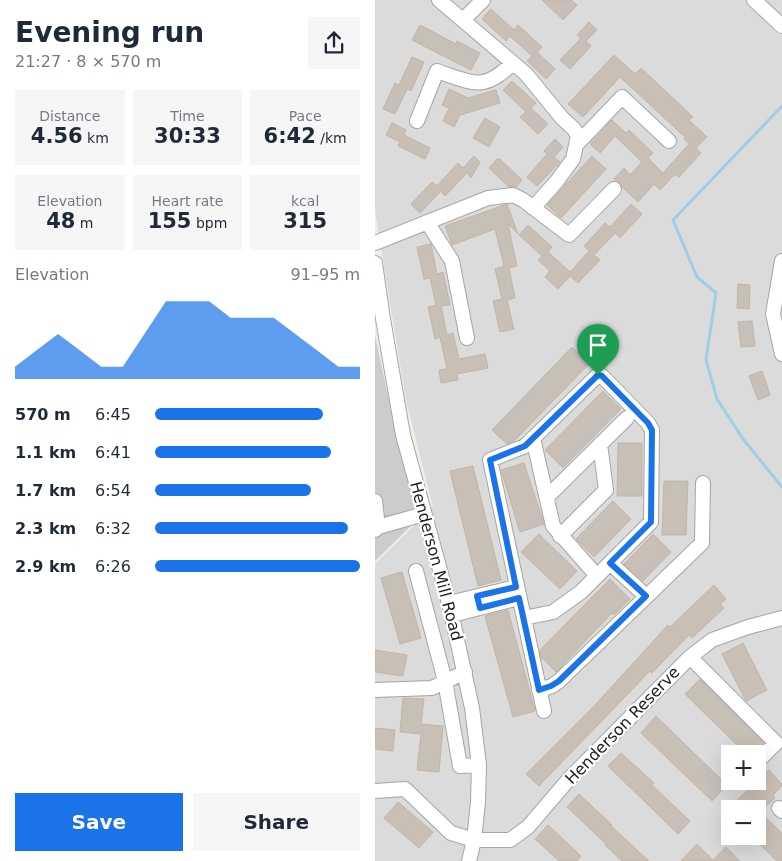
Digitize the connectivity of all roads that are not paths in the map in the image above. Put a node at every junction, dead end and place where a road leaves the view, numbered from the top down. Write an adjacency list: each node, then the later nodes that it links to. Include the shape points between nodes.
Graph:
1 (439, 0): 4 (street)
2 (483, 0): 4 (street)
3 (754, 0): 5 (street)
4 (463, 20): 6 (street)
5 (782, 26)
6 (513, 63): 7 (street, via 482,83 437,71); 9 (street, via 574,129 578,136)
7 (417, 121)
8 (669, 141): 9 (street, via 622,97)
9 (577, 144): 11 (street, via 567,169)
10 (614, 189): 11 (street, via 569,235)
11 (533, 208): 12 (street, via 513,195 488,198)
12 (427, 222): 13 (street); 18 (street, via 452,261)
13 (375, 243)
14 (782, 261): 19 (street, via 773,314)
15 (375, 262): 16 (street, Henderson Mill Road)
16 (377, 299): 17 (street, Henderson Mill Road)
17 (379, 319): 26 (street, Henderson Mill Road, via 403,435)
18 (467, 338)
19 (782, 354)
20 (627, 418): 22 (street)
21 (533, 438): 24 (street); 29 (street, via 598,375 648,423 652,430 651,522); 32 (street, via 525,446 490,460)
22 (601, 444): 24 (street); 28 (street, via 606,490)
23 (703, 483): 33 (street, via 702,543)
24 (547, 497): 28 (street, via 553,526)
25 (375, 502): 27 (street)
26 (424, 514): 27 (street); 34 (street, Henderson Mill Road)
27 (376, 528)
28 (560, 536): 31 (street)
29 (610, 563): 31 (street); 33 (street)
30 (416, 571): 39 (street)
31 (597, 576): 35 (street, via 553,612)
32 (518, 593): 34 (street); 35 (street)
33 (646, 596): 41 (street, via 559,681)
34 (451, 609): 38 (street, Henderson Mill Road)
35 (524, 618): 41 (street)
36 (782, 618): 37 (street, Henderson Reserve, via 712,640)
37 (690, 657): 43 (street, via 776,743); 46 (street, Henderson Reserve, via 575,773 528,827 510,840)
38 (465, 672): 39 (street); 44 (street, Henderson Mill Road)
39 (445, 681): 40 (street, via 432,688); 44 (street, via 460,766)
40 (375, 690)
41 (539, 690): 42 (street)
42 (544, 711)
43 (766, 753)
44 (479, 765): 46 (street, Henderson Mill Road)
45 (375, 791): 46 (street, Henderson Reserve, via 405,789 451,833)
46 (473, 840): 47 (street, Henderson Mill Road)
47 (469, 861)

